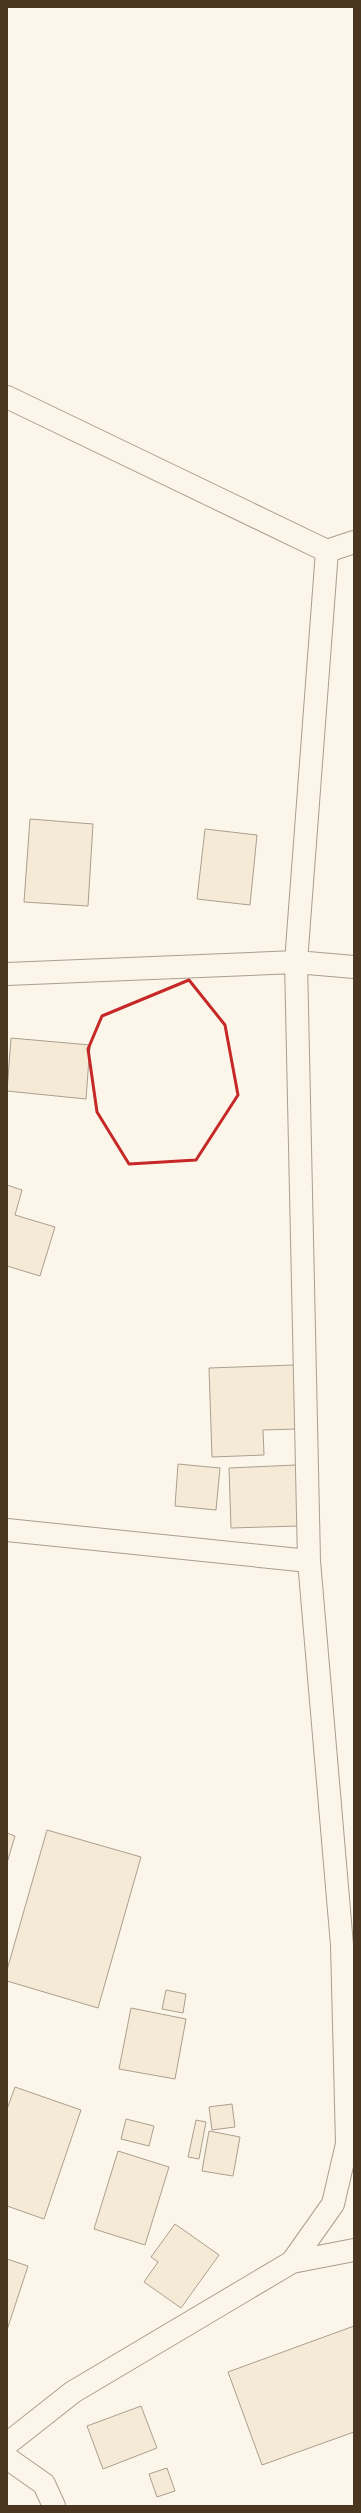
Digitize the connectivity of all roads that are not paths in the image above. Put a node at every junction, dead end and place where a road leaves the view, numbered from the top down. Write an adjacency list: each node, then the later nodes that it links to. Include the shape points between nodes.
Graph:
1 (7, 397): 3 (street)
2 (354, 542): 3 (street)
3 (327, 551): 4 (street)
4 (296, 962): 5 (street); 6 (street); 8 (street)
5 (354, 967)
6 (7, 974)
7 (7, 1530): 8 (street)
8 (309, 1561): 10 (street, via 342,1945 347,2144 333,2204)
9 (354, 2250): 10 (street)
10 (292, 2262): 11 (street, via 73,2392)
11 (7, 2444)
12 (7, 2458): 13 (street, via 44,2484)
13 (54, 2506)

